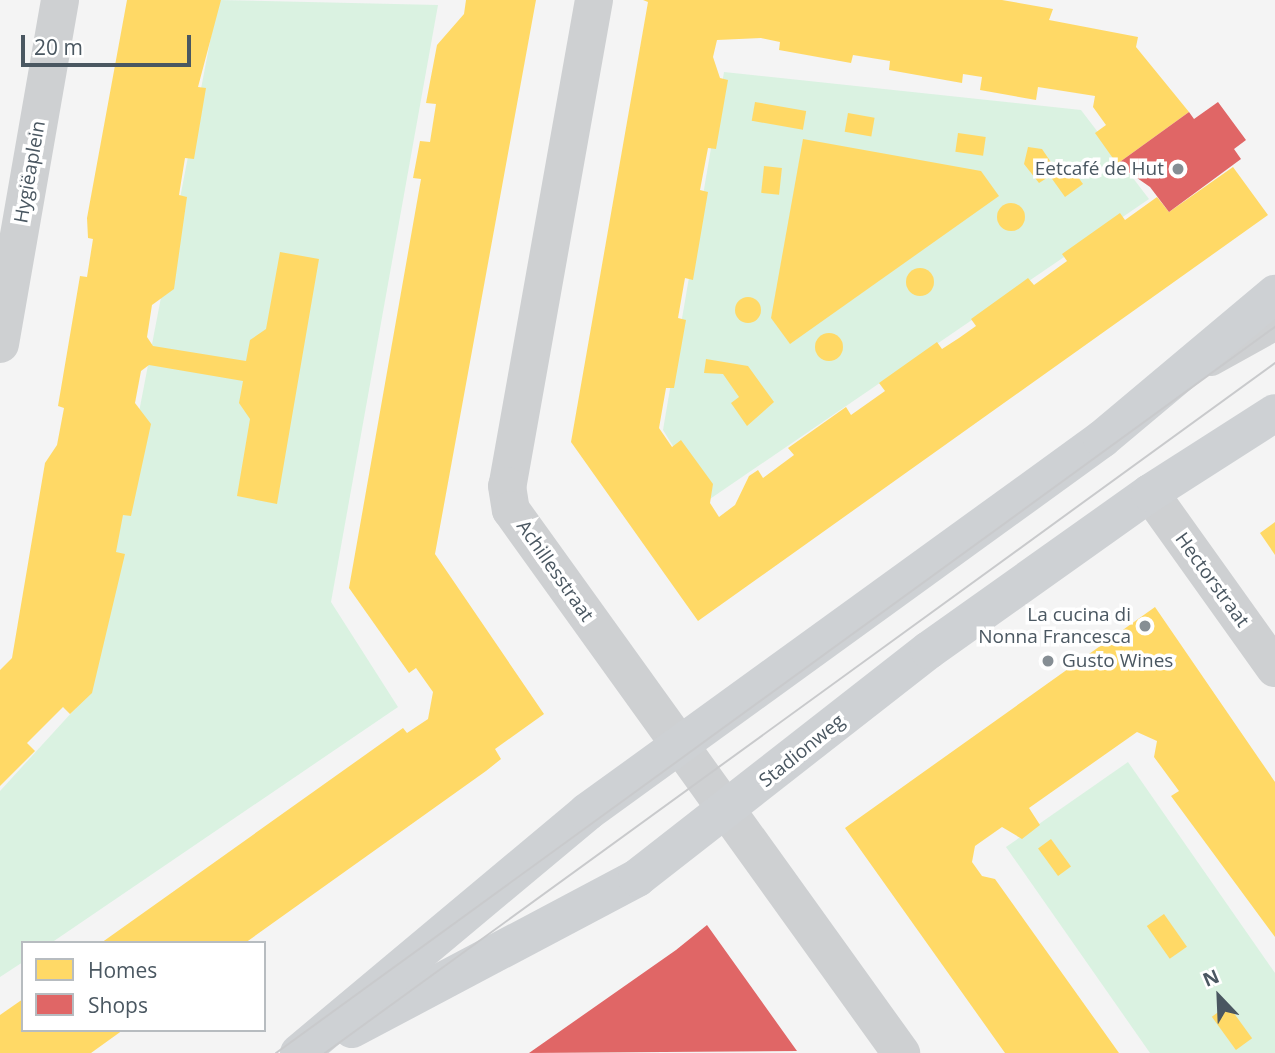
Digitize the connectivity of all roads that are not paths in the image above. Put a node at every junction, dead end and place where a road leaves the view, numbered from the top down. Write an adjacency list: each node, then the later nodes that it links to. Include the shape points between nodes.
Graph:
1 (61, 0): 5 (street, Hygiëaplein)
2 (594, 0): 10 (street, Achillesstraat, via 507,486 511,510)
3 (1275, 294): 6 (main road)
4 (1275, 328): 6 (lane)
5 (0, 344)
6 (1163, 390): 10 (main road)
7 (1275, 413): 8 (main road, Stadionweg)
8 (1150, 493): 9 (street, Hectorstraat); 11 (main road, Stadionweg, via 929,650)
9 (1275, 668)
10 (679, 747): 11 (street, Achillesstraat); 12 (main road, via 587,813)
11 (727, 811): 13 (main road, Stadionweg, via 578,915); 14 (street, Achillesstraat)
12 (299, 1053)
13 (307, 1053)
14 (901, 1053)

